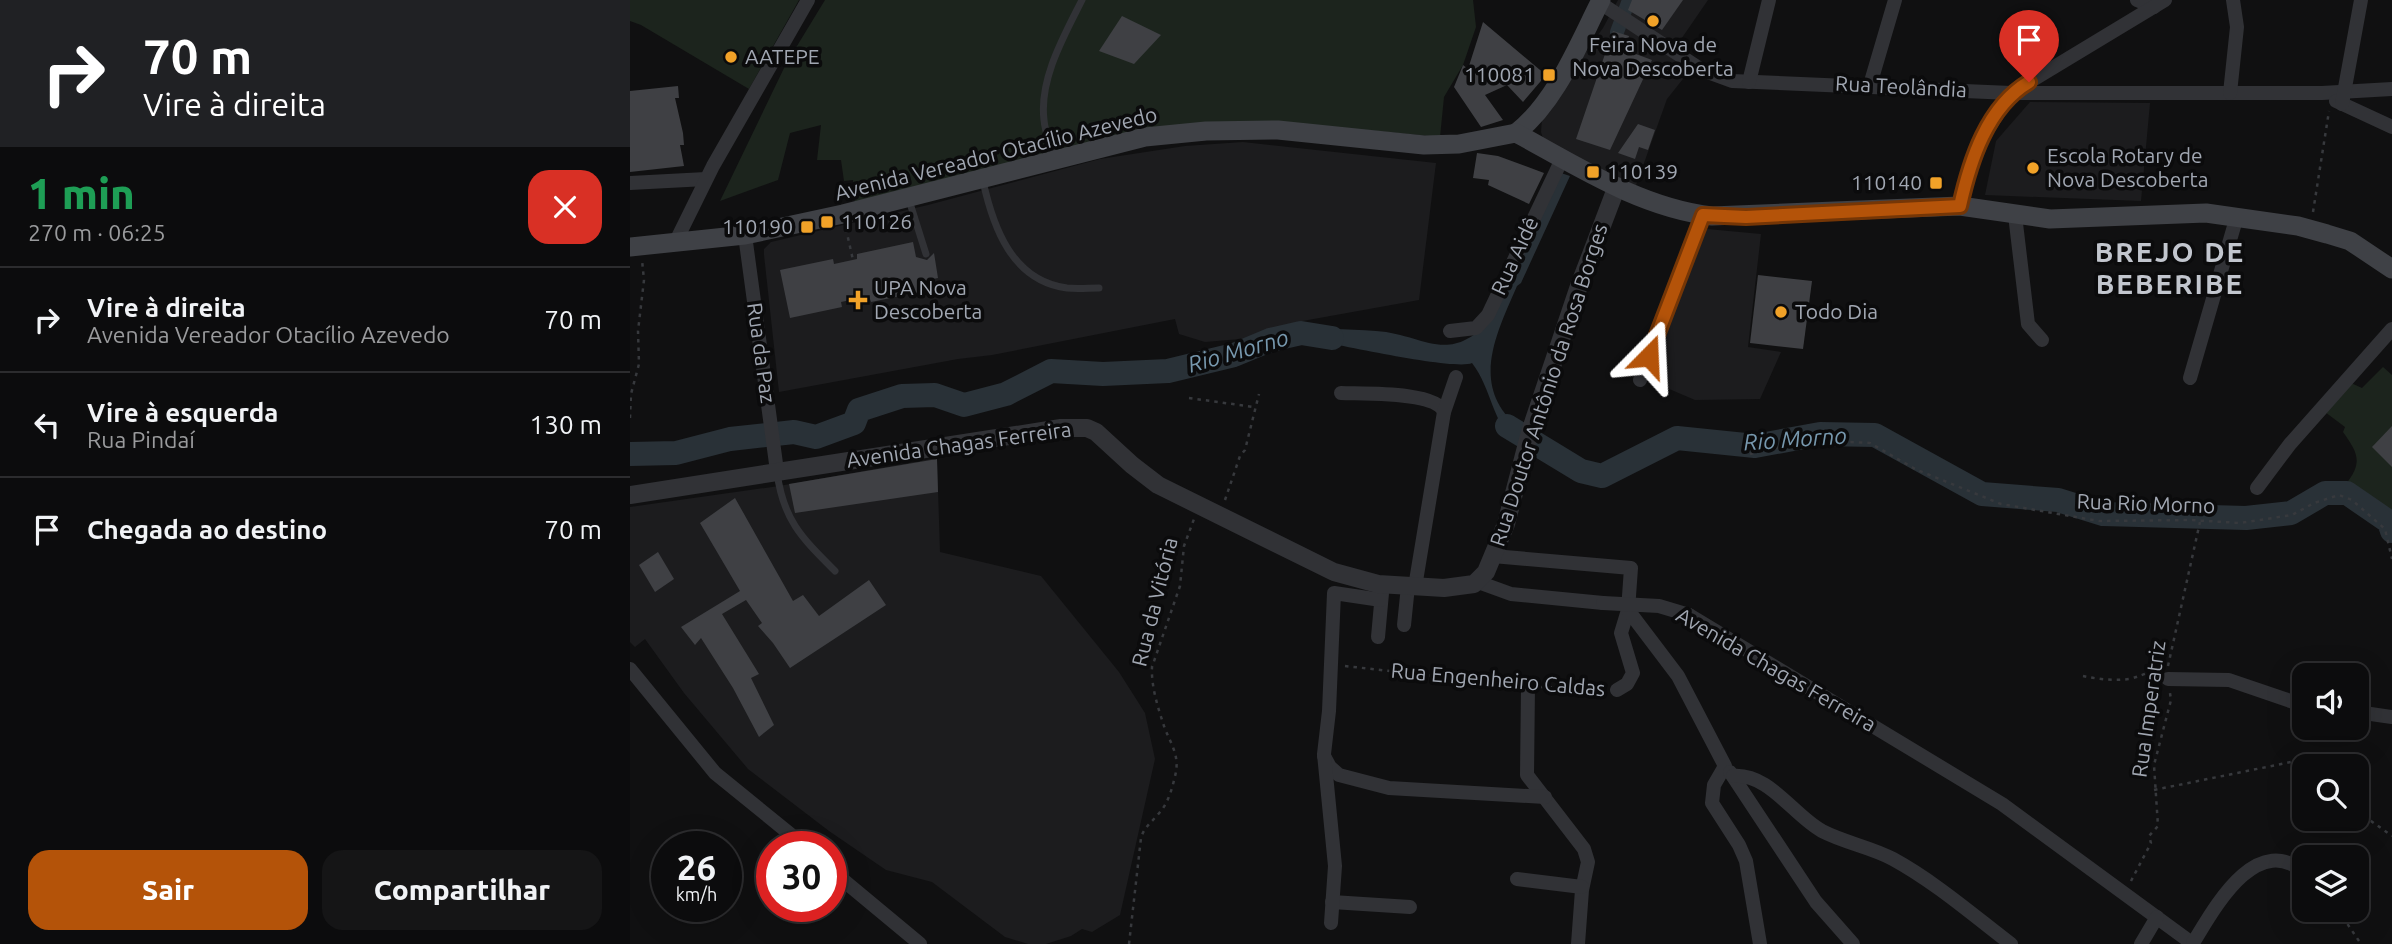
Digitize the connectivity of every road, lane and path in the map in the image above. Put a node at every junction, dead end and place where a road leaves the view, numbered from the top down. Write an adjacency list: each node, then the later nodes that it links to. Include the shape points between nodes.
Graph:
1 (808, 0): 20 (street)
2 (1082, 0): 19 (lane, via 1060,44 1043,104)
3 (1769, 0): 10 (street)
4 (1895, 0): 11 (street)
5 (2137, 0): 9 (street)
6 (2233, 0): 14 (street, via 2237,27)
7 (2361, 0): 15 (street)
8 (1600, 2): 10 (street, Rua Teolândia, via 1702,70); 17 (main road, via 1547,99)
9 (2159, 3): 13 (street)
10 (1749, 82): 11 (street, Rua Teolândia)
11 (1870, 85): 13 (street, Rua Teolândia)
12 (2392, 89): 15 (street, Rua Teolândia)
13 (2011, 93): 14 (street, Rua Teolândia); 25 (street, via 1981,140)
14 (2230, 93): 15 (street, Rua Teolândia)
15 (2335, 97): 16 (street); 30 (path)
16 (2392, 127)
17 (1516, 133): 18 (main road); 19 (main road, Avenida Vereador Otacílio Azevedo, via 1460,144 1424,145 1278,130 1206,131 1145,137)
18 (1562, 159): 23 (main road); 39 (street, Rua Aidê, via 1488,315 1476,328)
19 (1055, 161): 21 (main road, Avenida Vereador Otacílio Azevedo)
20 (706, 178): 22 (street); 32 (street)
21 (983, 180): 24 (main road, Avenida Vereador Otacílio Azevedo); 37 (lane, via 989,207 1015,261 1038,279 1066,288)
22 (630, 183)
23 (1618, 186): 27 (main road); 57 (street, Rua Doutor Antônio da Rosa Borges, via 1579,286)
24 (908, 200): 26 (main road, Avenida Vereador Otacílio Azevedo); 34 (lane)
25 (1960, 206): 27 (main road, via 1746,217); 28 (main road)
26 (843, 214): 31 (main road, Avenida Vereador Otacílio Azevedo); 35 (path)
27 (1703, 215): 43 (street)
28 (2015, 215): 29 (main road, via 2084,219 2206,213); 40 (street, via 2028,324)
29 (2237, 216): 30 (main road); 42 (street)
30 (2310, 229): 36 (main road, via 2350,241)
31 (745, 235): 32 (main road, Avenida Vereador Otacílio Azevedo); 51 (street, Rua da Paz)
32 (675, 243): 33 (main road, Avenida Vereador Otacílio Azevedo)
33 (636, 247): 49 (path, via 644,280 639,364)
34 (926, 254)
35 (853, 260)
36 (2392, 269)
37 (1099, 288)
38 (2392, 329): 52 (street)
39 (1450, 331)
40 (2042, 340)
41 (1456, 377): 48 (street)
42 (2190, 378)
43 (1640, 380)
44 (1341, 393): 48 (street, via 1422,399 1439,404)
45 (1259, 394): 47 (path)
46 (1189, 398): 47 (path)
47 (1254, 407): 55 (path, via 1245,450)
48 (1444, 412): 61 (street)
49 (630, 418)
50 (1750, 454): 56 (path, Rua Rio Morno, via 1810,440 1870,443 1915,469 2001,505 2090,520)
51 (776, 465): 53 (street, Avenida Chagas Ferreira); 54 (street, Avenida Chagas Ferreira, via 1087,428 1147,478); 59 (lane, via 787,515)
52 (2257, 488)
53 (630, 495)
54 (1199, 506): 55 (street, Avenida Chagas Ferreira); 94 (path, Rua da Vitória, via 1184,546 1180,586 1152,667 1164,727 1177,755 1176,771 1162,810 1141,838)
55 (1217, 515): 62 (street, Avenida Chagas Ferreira)
56 (2201, 521): 58 (path, Rua Rio Morno, via 2268,520 2292,515 2328,497 2345,496 2385,529); 69 (path, Rua Imperatriz)
57 (1493, 556): 60 (street, Rua Doutor Antônio da Rosa Borges); 63 (street, via 1631,568)
58 (2392, 559)
59 (835, 571)
60 (1478, 582): 61 (street, Avenida Chagas Ferreira); 87 (street, Avenida Chagas Ferreira, bridge, via 1511,594 1648,604 1689,615 1979,789)
61 (1412, 587): 62 (street, Avenida Chagas Ferreira); 64 (street)
62 (1382, 592): 65 (street); 66 (street, via 1334,593)
63 (1628, 610): 71 (street, Rua Engenheiro Caldas, via 1620,633 1633,673); 77 (street, via 1678,676)
64 (1404, 625)
65 (1378, 637)
66 (1330, 665): 70 (path, Rua Engenheiro Caldas); 75 (street)
67 (630, 669): 81 (street, via 715,773)
68 (2082, 676): 69 (path, via 2130,679 2147,672)
69 (2167, 676): 72 (street, via 2229,680); 78 (path, Rua Imperatriz, via 2171,700 2154,765)
70 (1528, 686): 71 (path, Rua Engenheiro Caldas); 79 (street, via 1527,775)
71 (1617, 690)
72 (2292, 703)
73 (2369, 714): 74 (street)
74 (2392, 717)
75 (1324, 754): 79 (street, via 1339,775 1389,788); 88 (street, via 1335,866)
76 (2292, 762): 78 (path)
77 (1729, 771): 96 (street, via 1714,785 1712,803 1746,861); 97 (street, via 1816,902); 98 (street, via 1756,778 1796,814 1822,830 1891,858)
78 (2154, 790): 87 (path, Rua Imperatriz, via 2158,826 2149,836 2151,843)
79 (1545, 797): 86 (street, via 1584,849 1588,862)
80 (2369, 820): 82 (path)
81 (786, 831)
82 (2392, 836)
83 (2292, 863): 100 (street, via 2255,866 2236,880)
84 (1517, 879): 86 (street)
85 (847, 883): 93 (street)
86 (1582, 887): 95 (street)
87 (2125, 894): 90 (street, Avenida Chagas Ferreira)
88 (1332, 902): 89 (street); 92 (street)
89 (1410, 908)
90 (2157, 917): 99 (street); 100 (street, Avenida Chagas Ferreira)
91 (2346, 922): 101 (path)
92 (1331, 923)
93 (920, 944)
94 (1129, 944)
95 (1578, 944)
96 (1760, 944)
97 (1853, 944)
98 (2011, 944)
99 (2141, 944)
100 (2193, 944)
101 (2361, 944)

